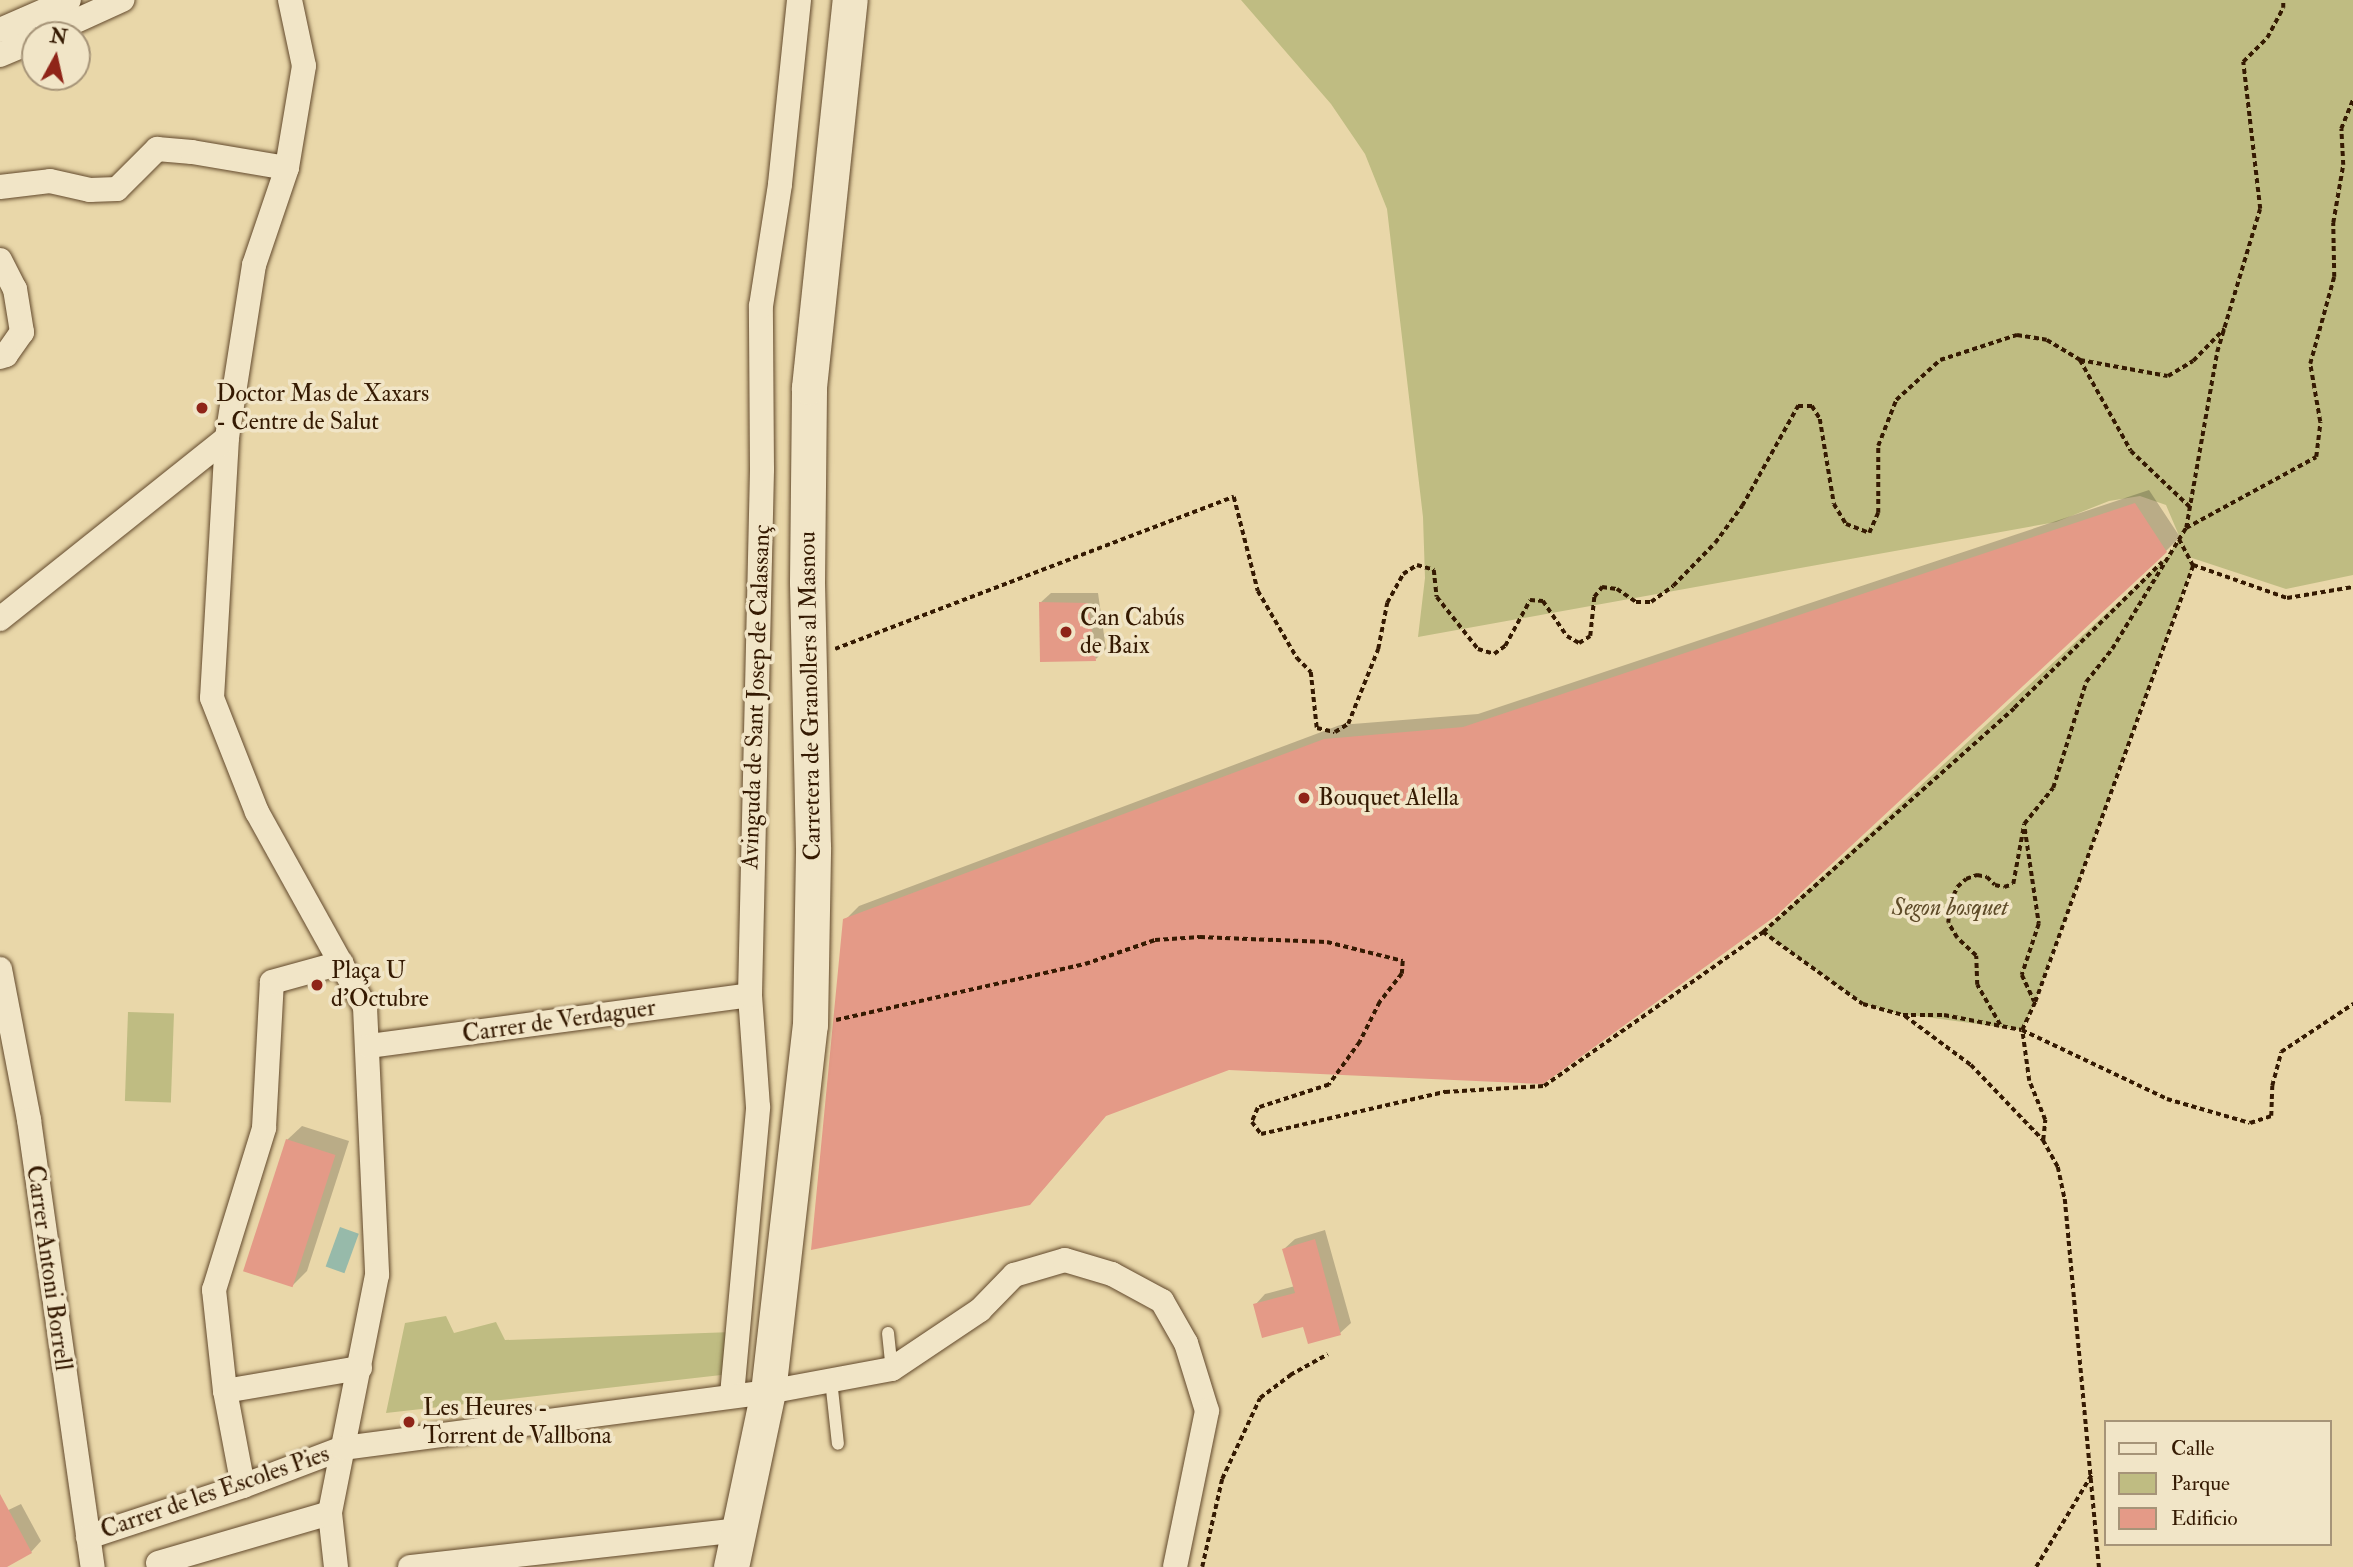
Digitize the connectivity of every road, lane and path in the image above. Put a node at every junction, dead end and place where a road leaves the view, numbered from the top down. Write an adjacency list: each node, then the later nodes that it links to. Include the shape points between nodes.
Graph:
1 (69, 0): 8 (street)
2 (122, 0): 7 (street)
3 (290, 0): 12 (street, via 304,66)
4 (799, 0): 31 (street, Avinguda de Sant Josep de Calassanç, via 780,184 761,306 762,469)
5 (850, 0): 26 (main road, Carretera de Granollers al Masnou, via 808,387)
6 (2283, 0): 15 (path, via 2267,38 2243,62 2260,209)
7 (76, 21)
8 (0, 30)
9 (21, 46): 10 (street)
10 (0, 55)
11 (2353, 99): 20 (path, via 2341,128 2343,165 2333,223 2334,277 2309,364 2320,422 2316,457)
12 (287, 168): 13 (street, via 157,149 117,188 90,190 50,181); 18 (street, via 254,265)
13 (0, 187)
14 (0, 260): 16 (street, via 15,289 22,332 6,355)
15 (2224, 329): 17 (path, via 2193,361 2168,376); 19 (path)
16 (0, 356)
17 (2080, 360): 19 (path, via 2131,451); 26 (path, via 2047,340 2017,335 1940,360 1896,400 1878,446 1878,513 1869,533 1846,524 1833,504 1820,419 1812,406 1798,406 1742,506 1715,543 1651,602 1636,602 1617,589 1602,587 1594,597 1590,636 1579,643 1567,636 1543,601 1530,600 1505,646 1494,654 1478,649 1437,597 1434,570 1417,565 1403,574 1387,603 1378,649 1348,724 1335,732 1317,728 1311,673 1297,658 1258,591 1234,497)
18 (227, 438): 25 (street); 29 (street, via 212,698 257,812)
19 (2190, 507): 20 (path)
20 (2186, 528): 21 (path)
21 (2179, 539): 22 (path); 23 (path)
22 (2167, 557): 27 (path, via 2112,649 2086,682 2053,788); 28 (path, via 2014,708)
23 (2193, 565): 24 (path, via 2287,598); 32 (path)
24 (2353, 587)
25 (0, 619)
26 (808, 659): 36 (main road, Carretera de Granollers al Masnou, via 813,847)
27 (2024, 824): 32 (path, via 2039,924 2022,975); 35 (path, via 2013,884 2004,887 1977,875 1966,878 1950,903 1948,923 1976,956 1977,985)
28 (1763, 932): 34 (path, via 1863,1004); 36 (path, via 1545,1086 1445,1092 1261,1134 1252,1122 1258,1108 1329,1085 1402,974 1403,961 1327,943 1200,937 1154,940 1085,964)
29 (341, 963): 38 (street, via 365,1007); 45 (street, via 272,982 264,1128 214,1290)
30 (0, 969): 54 (street, Carrer Antoni Borrell, via 29,1120)
31 (750, 995): 38 (street, Carrer de Verdaguer); 47 (street, Avinguda de Sant Josep de Calassanç, via 758,1077 757,1129)
32 (2035, 1002): 37 (path)
33 (2353, 1004): 37 (path, via 2281,1052 2272,1086 2271,1116 2250,1123 2166,1099)
34 (1903, 1015): 35 (path, via 1944,1015); 39 (path, via 1971,1065)
35 (2000, 1025): 37 (path)
36 (810, 1026): 46 (main road, Carretera de Granollers al Masnou)
37 (2022, 1030): 39 (path, via 2029,1081 2045,1120)
38 (369, 1046): 42 (street, via 377,1275)
39 (2042, 1140): 50 (path, via 2058,1167 2065,1199)
40 (888, 1333): 43 (lane)
41 (1328, 1354): 61 (path, via 1260,1398 1222,1479)
42 (360, 1368): 45 (street); 49 (street)
43 (892, 1369): 44 (street, Carrer de les Escoles Pies); 60 (street, via 980,1310 1014,1275 1065,1260 1112,1274 1162,1301 1186,1343 1207,1411)
44 (831, 1380): 46 (street, Carrer de les Escoles Pies); 48 (lane)
45 (225, 1391): 51 (street)
46 (768, 1392): 47 (street, Carrer de les Escoles Pies); 53 (main road, Carretera de Granollers al Masnou)
47 (732, 1395): 49 (street, Carrer de les Escoles Pies)
48 (838, 1444)
49 (343, 1448): 51 (street, Carrer de les Escoles Pies); 52 (street)
50 (2093, 1472): 62 (path); 63 (path)
51 (243, 1486): 54 (street, Carrer de les Escoles Pies)
52 (330, 1513): 55 (street); 57 (street)
53 (741, 1530): 58 (street); 59 (main road, Carretera de Granollers al Masnou)
54 (88, 1537): 56 (street, Carrer Antoni Borrell)
55 (158, 1563)
56 (93, 1567)
57 (336, 1567)
58 (410, 1567)
59 (732, 1567)
60 (1175, 1567)
61 (1202, 1567)
62 (2036, 1567)
63 (2099, 1567)

